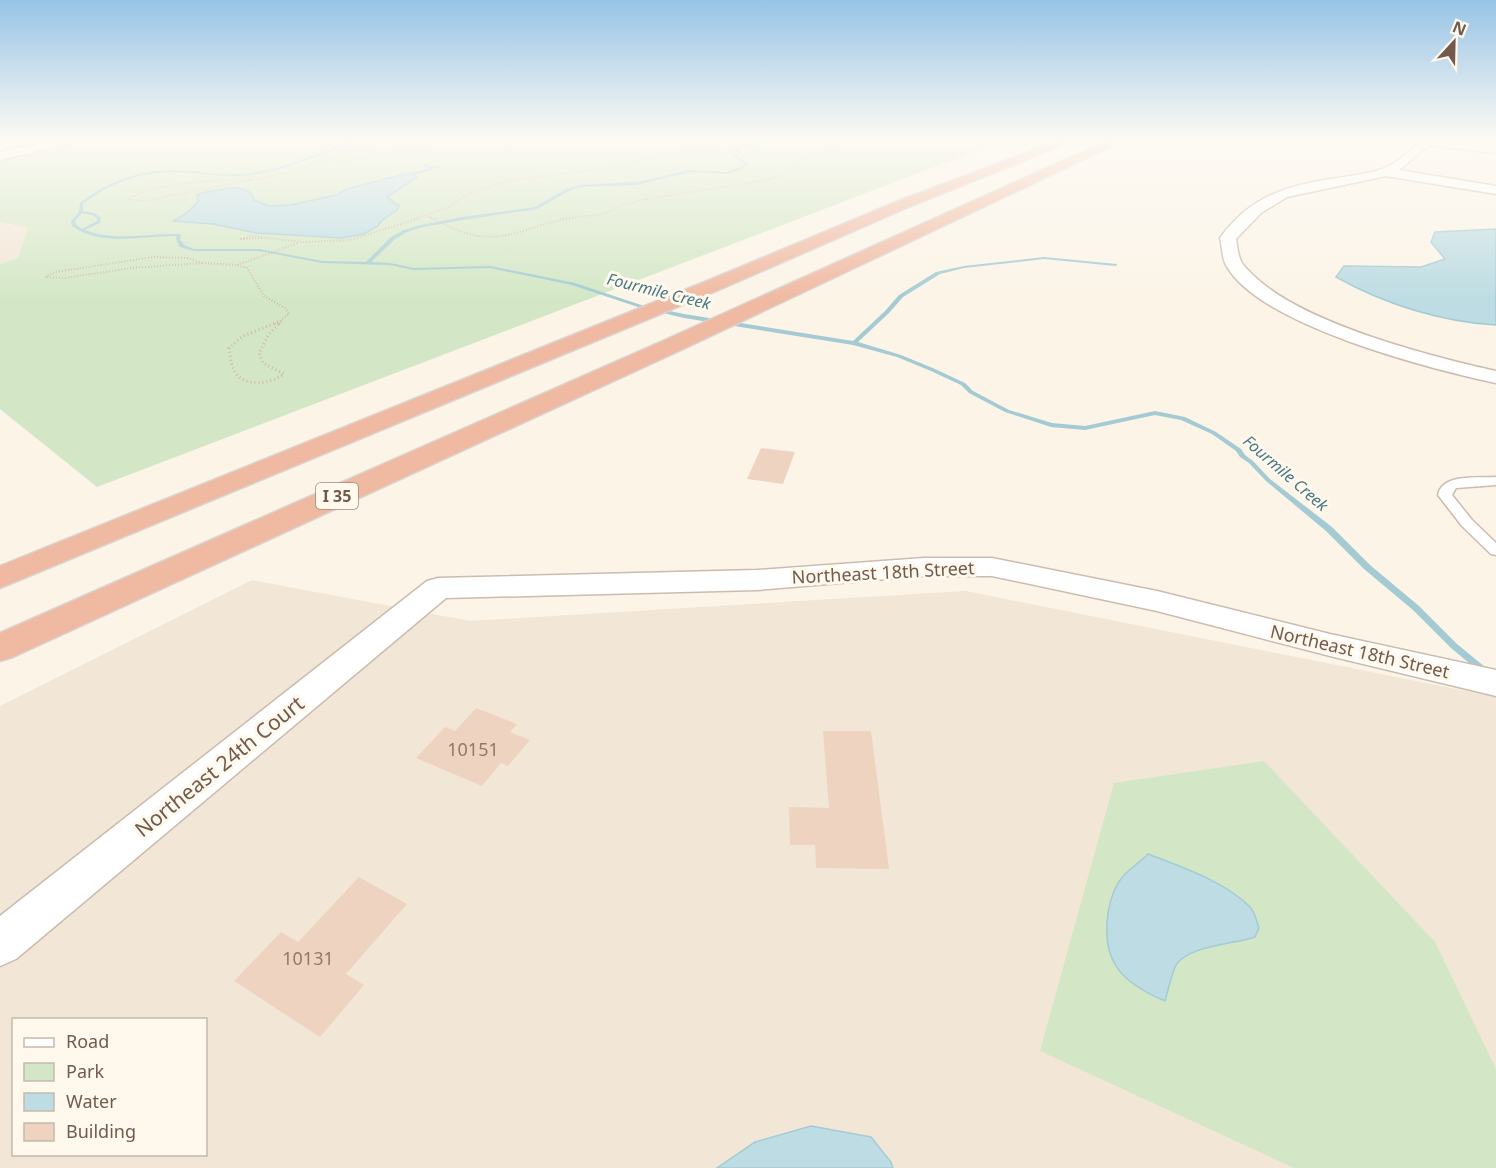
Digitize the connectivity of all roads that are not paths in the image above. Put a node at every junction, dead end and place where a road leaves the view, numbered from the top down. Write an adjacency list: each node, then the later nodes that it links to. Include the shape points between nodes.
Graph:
1 (935, 193): 7 (highway)
2 (1005, 193): 9 (highway, I 35)
3 (1282, 193): 4 (street, via 1228,238 1231,263 1254,286 1325,325 1401,353)
4 (1496, 378)
5 (1496, 481): 6 (lane, via 1453,484 1445,495)
6 (1496, 551)
7 (0, 578)
8 (438, 588): 10 (street, Northeast 18th Street, via 757,580 924,567 993,567 1157,601); 11 (street, Northeast 24th Court)
9 (0, 648)
10 (1496, 683)
11 (0, 944)

